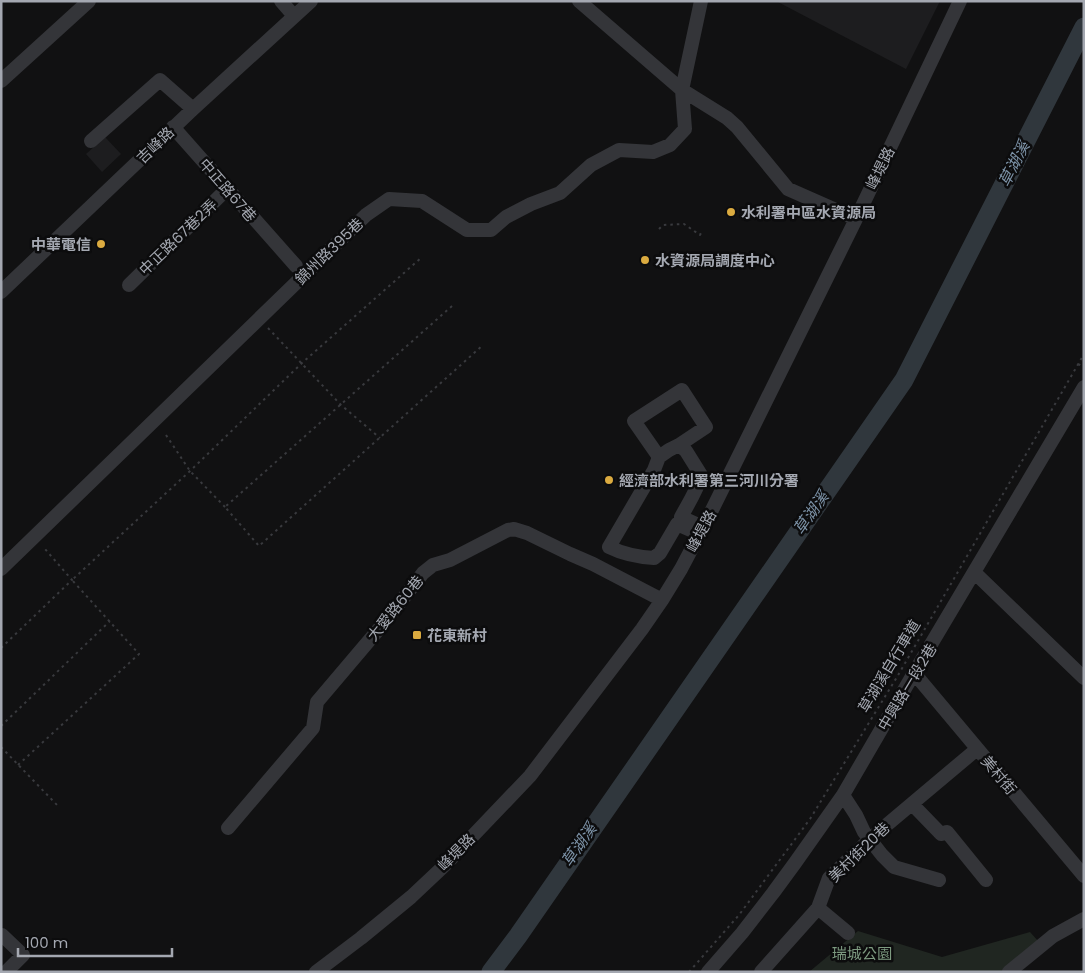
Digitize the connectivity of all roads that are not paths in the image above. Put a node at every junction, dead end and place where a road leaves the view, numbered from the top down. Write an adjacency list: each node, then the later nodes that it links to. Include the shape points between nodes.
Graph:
1 (89, 1): 8 (street)
2 (282, 1): 7 (street)
3 (311, 1): 7 (street, 吉峰路)
4 (579, 1): 9 (street)
5 (701, 1): 9 (street, 錦州路395巷)
6 (960, 1): 14 (street, 峰堤路)
7 (294, 16): 10 (street, 吉峰路)
8 (1, 81)
9 (682, 90): 14 (street, via 738,127 788,189); 23 (street, 錦州路395巷, via 685,129 670,145 653,152 619,150 591,166 560,193 506,217 491,230 466,230 422,201 389,200 366,215)
10 (193, 109): 11 (street, 吉峰路); 12 (street, via 160,80)
11 (173, 127): 13 (street, 中正路67巷); 17 (street, 吉峰路)
12 (91, 141)
13 (227, 189): 15 (street, 中正路67巷); 16 (street, 中正路67巷2弄)
14 (856, 219): 22 (street, 峰堤路)
15 (296, 266)
16 (129, 285)
17 (1, 292)
18 (1084, 387): 19 (street, 中興路一段2巷)
19 (1080, 402): 24 (street, 中興路一段2巷)
20 (679, 446): 21 (street); 21 (street, via 706,427 682,390 634,422); 22 (street, via 701,475 681,517)
21 (658, 457): 22 (street, via 654,470 609,547 632,556 654,558 677,524)
22 (701, 531): 25 (street, 峰堤路)
23 (1, 569)
24 (975, 573): 26 (street, 中興路一段2巷); 27 (street)
25 (662, 600): 31 (street, 大愛路60巷, via 514,529 450,560 432,565 317,702 313,728); 41 (street, 峰堤路, via 530,776 411,897)
26 (914, 673): 28 (street, 美村街); 29 (street, 中興路一段2巷)
27 (1083, 676)
28 (977, 749): 30 (street, 美村街20巷); 33 (street, 美村街)
29 (844, 795): 32 (street); 42 (street, 中興路一段2巷, via 773,893)
30 (912, 804): 32 (street, 美村街20巷); 35 (street, via 941,834 947,832)
31 (228, 828)
32 (870, 839): 34 (street, via 894,867); 36 (street, 美村街20巷, via 829,878)
33 (1084, 876)
34 (939, 880)
35 (986, 880)
36 (818, 908): 38 (street); 43 (street, 美村街20巷)
37 (1084, 919): 44 (street, via 1053,936)
38 (848, 933)
39 (2, 935): 40 (street, via 23,955)
40 (6, 972)
41 (316, 972)
42 (708, 972)
43 (761, 972)
44 (1009, 972)

